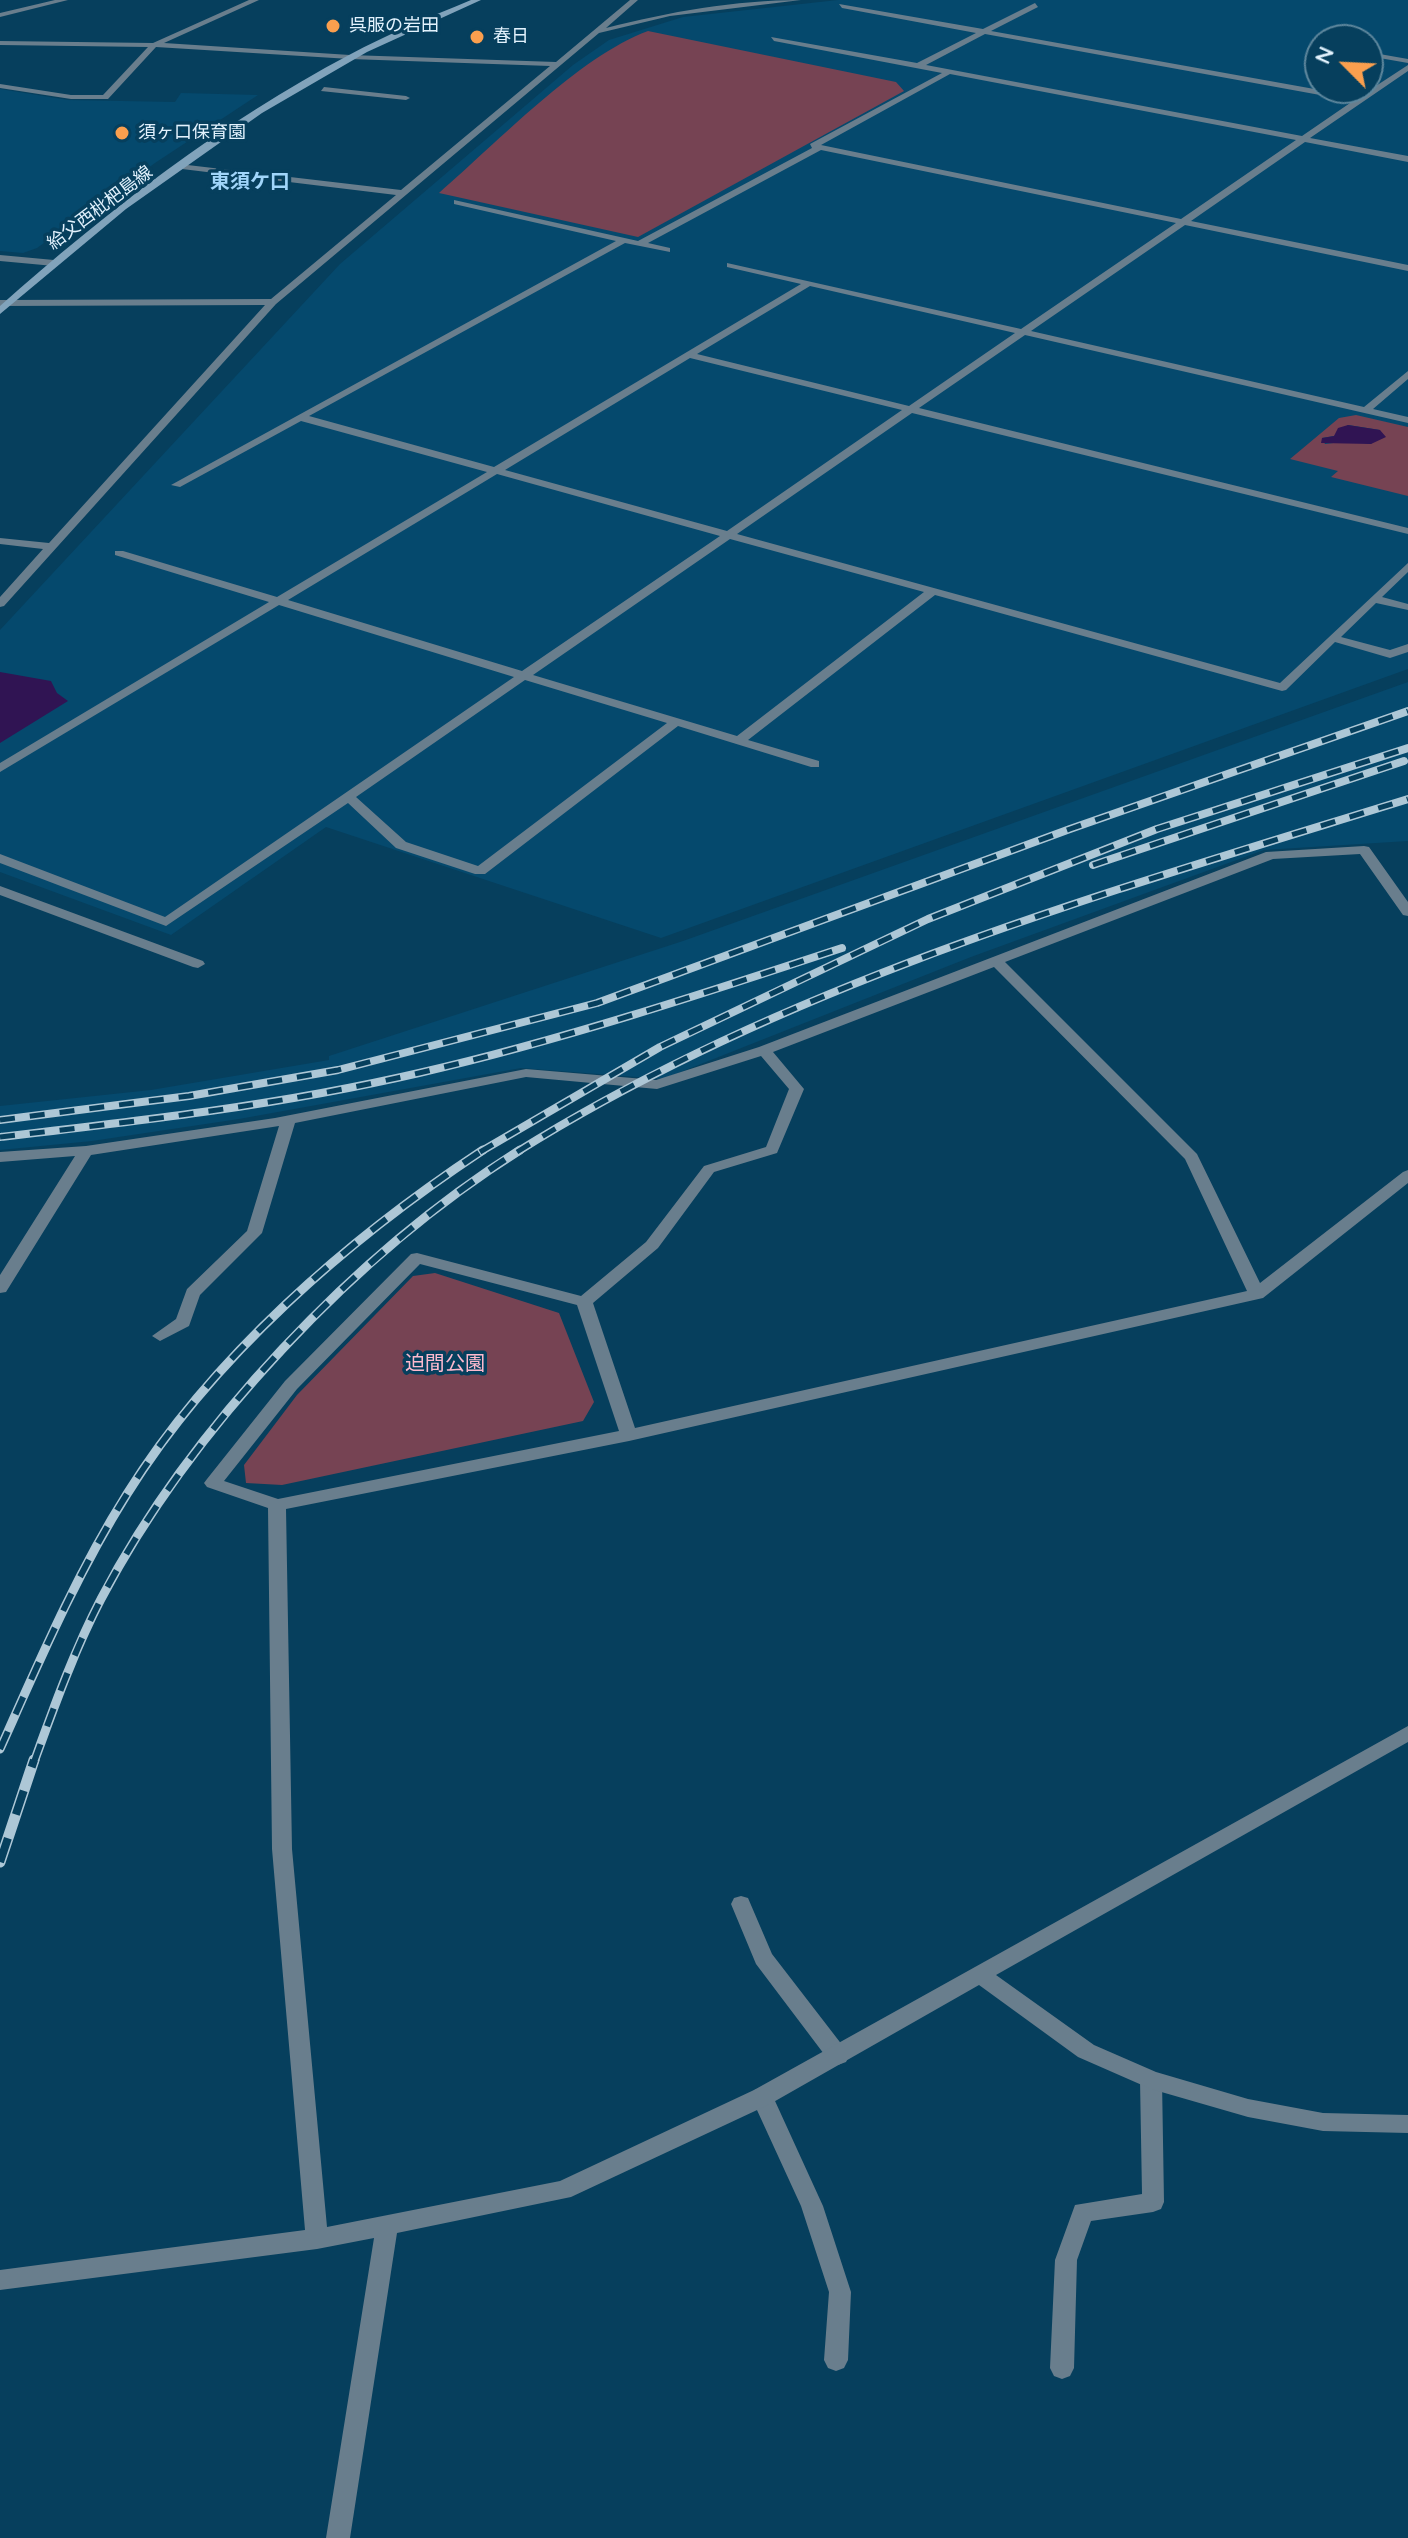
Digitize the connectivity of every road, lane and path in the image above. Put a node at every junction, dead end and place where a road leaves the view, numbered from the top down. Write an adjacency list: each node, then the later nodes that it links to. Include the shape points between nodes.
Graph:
1 (64, 0): 8 (street)
2 (255, 0): 13 (street)
3 (477, 0): 14 (main road, 給父西枇杷島線)
4 (634, 0): 9 (street)
5 (797, 0): 9 (street, via 670,14)
6 (1035, 5): 10 (street)
7 (842, 6): 10 (street)
8 (0, 15)
9 (600, 32): 16 (street)
10 (984, 32): 18 (street); 23 (street)
11 (774, 39): 18 (street)
12 (0, 43): 13 (street)
13 (154, 45): 14 (street); 21 (street, via 105,97)
14 (350, 57): 16 (street); 29 (main road, 給父西枇杷島線)
15 (1384, 58): 17 (street)
16 (560, 64): 30 (street)
17 (1408, 64): 20 (street)
18 (918, 66): 19 (street)
19 (949, 72): 26 (street); 27 (street, via 813,146)
20 (1384, 82)
21 (0, 86)
22 (324, 89): 24 (street)
23 (1304, 90)
24 (406, 98)
25 (1354, 104): 26 (street)
26 (1302, 139): 28 (street); 32 (street)
27 (820, 147): 32 (street); 34 (street)
28 (1408, 159)
29 (182, 166): 30 (street); 37 (main road, 給父西枇杷島線)
30 (403, 193): 41 (street)
31 (457, 202): 33 (street)
32 (1181, 221): 39 (street); 44 (street)
33 (624, 240): 34 (street); 49 (street)
34 (639, 244): 35 (street)
35 (667, 250)
36 (0, 258): 37 (street)
37 (54, 263): 42 (main road, 給父西枇杷島線)
38 (730, 265): 40 (street)
39 (1408, 268)
40 (809, 283): 44 (street); 45 (street)
41 (273, 302): 42 (street); 56 (street)
42 (4, 303): 43 (main road, 給父西枇杷島線)
43 (0, 311)
44 (1020, 331): 47 (street); 48 (street)
45 (688, 355): 47 (street); 51 (street)
46 (1408, 374): 48 (street)
47 (907, 409): 53 (street); 54 (street)
48 (1366, 410): 50 (street)
49 (300, 417): 51 (street); 52 (street)
50 (1408, 420)
51 (496, 471): 54 (street); 61 (street)
52 (176, 485)
53 (1408, 531)
54 (727, 534): 59 (street); 66 (street)
55 (0, 541): 56 (street)
56 (53, 547): 62 (street)
57 (119, 553): 61 (street)
58 (1408, 566): 60 (street)
59 (933, 591): 64 (street, via 1282,687); 68 (street)
60 (1374, 599): 63 (street); 64 (street)
61 (279, 601): 66 (street); 70 (street)
62 (0, 604)
63 (1408, 607)
64 (1333, 638): 65 (street, via 1390,654)
65 (1408, 648)
66 (523, 675): 67 (street); 71 (street)
67 (676, 722): 68 (street); 71 (street, via 480,871 401,845)
68 (739, 741): 69 (street)
69 (815, 764)
70 (0, 768)
71 (348, 796): 72 (street, via 166,922)
72 (0, 858)
73 (0, 890): 76 (street)
74 (1408, 912): 75 (street, via 1364,850 1271,855)
75 (996, 961): 77 (street); 83 (street, via 1192,1157)
76 (198, 964)
77 (764, 1050): 78 (street, via 657,1085 526,1073); 84 (street, via 797,1089 772,1150 709,1169 652,1245)
78 (289, 1119): 79 (street); 85 (street, via 254,1233 193,1293 183,1322)
79 (86, 1151): 80 (street); 82 (street)
80 (0, 1157)
81 (1408, 1175): 83 (street)
82 (0, 1288)
83 (1257, 1294): 86 (street)
84 (584, 1302): 86 (street); 87 (street, via 417,1258 291,1385 213,1483)
85 (160, 1336)
86 (629, 1435): 87 (street)
87 (277, 1505): 96 (street, via 282,1849)
88 (1408, 1733): 90 (street)
89 (741, 1904): 91 (street, via 763,1958)
90 (982, 1976): 91 (street); 92 (street, via 1086,2051)
91 (838, 2056): 93 (street)
92 (1151, 2080): 94 (street, via 1248,2108 1323,2122); 99 (street, via 1153,2202 1083,2212 1066,2260)
93 (762, 2097): 95 (street, via 563,2190); 98 (street, via 812,2206 840,2292)
94 (1408, 2124)
95 (387, 2225): 96 (street); 100 (street)
96 (317, 2239): 97 (street)
97 (0, 2280)
98 (836, 2360)
99 (1062, 2368)
100 (338, 2538)

